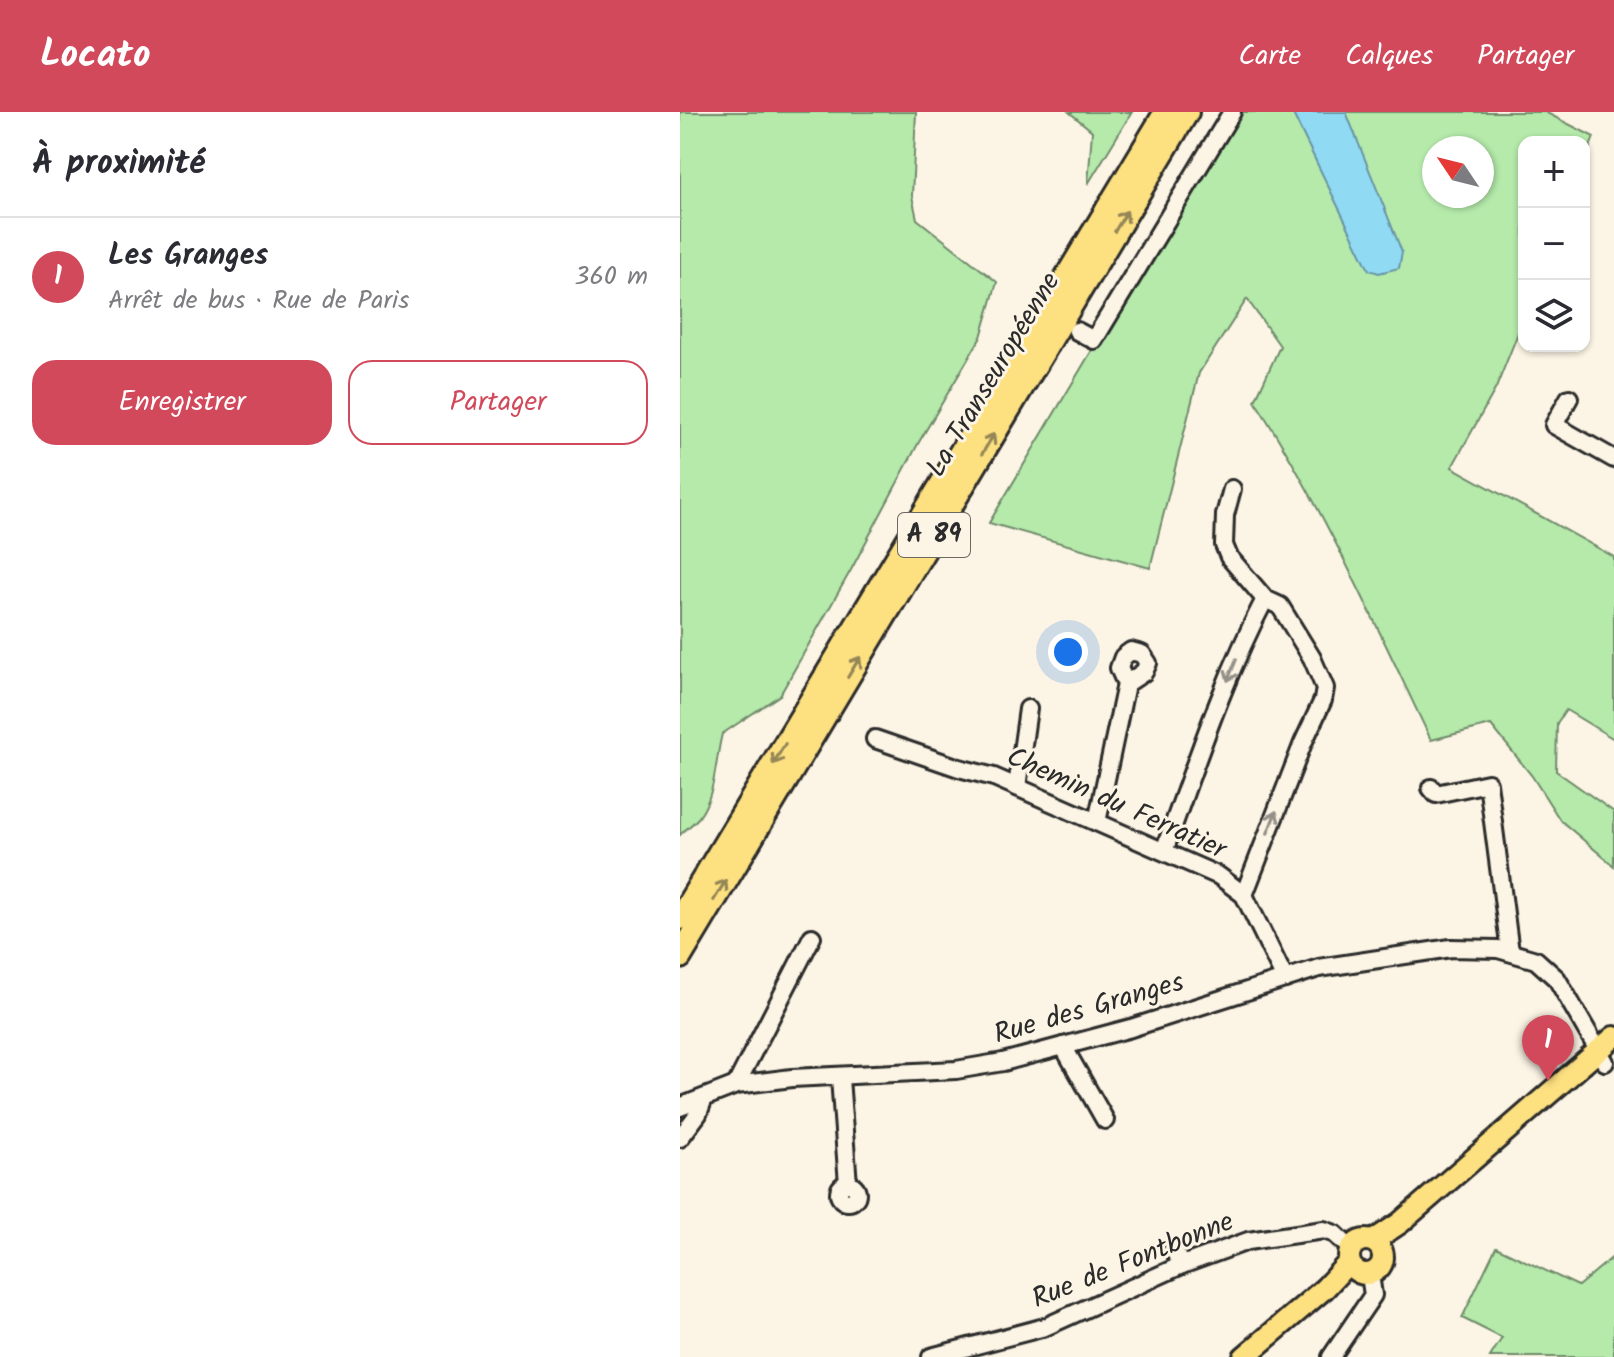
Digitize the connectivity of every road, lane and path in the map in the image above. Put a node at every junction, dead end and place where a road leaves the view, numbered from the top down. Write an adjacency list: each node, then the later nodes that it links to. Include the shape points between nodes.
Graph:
1 (1166, 112): 17 (highway, La Transeuropéenne / A 89, one-way to 17)
2 (1187, 112): 20 (highway, La Transeuropéenne / A 89, one-way to 2)
3 (1232, 112): 4 (street, via 1094,340)
4 (1077, 331)
5 (1569, 398): 6 (street, via 1554,425)
6 (1614, 459)
7 (1232, 489): 8 (street, via 1224,545)
8 (1265, 599): 15 (street, one-way to 15, via 1204,739); 16 (street, one-way to 8, via 1325,688 1280,606)
9 (1126, 684): 14 (street)
10 (1028, 709): 12 (street)
11 (875, 739): 12 (street, Chemin du Ferratier)
12 (1017, 787): 14 (street, Chemin du Ferratier)
13 (1431, 788): 19 (street, via 1436,794 1488,783)
14 (1097, 822): 15 (street, Chemin du Ferratier)
15 (1164, 851): 16 (street, Chemin du Ferratier, via 1219,876)
16 (1244, 895): 21 (street, Chemin du Ferratier)
17 (680, 918)
18 (812, 937): 26 (street)
19 (1510, 952): 21 (street, Rue des Granges, via 1451,948 1319,968); 24 (street, Rue des Granges, via 1536,960 1557,979)
20 (680, 957)
21 (1285, 979): 23 (street, Rue des Granges)
22 (1614, 1037): 24 (main road)
23 (1063, 1046): 25 (street, Rue des Granges, via 956,1070); 29 (street)
24 (1601, 1056): 32 (main road)
25 (840, 1078): 26 (street, Rue des Granges); 31 (street)
26 (736, 1085): 27 (street, Rue des Granges)
27 (704, 1098): 28 (street, Rue des Granges); 30 (street)
28 (680, 1107)
29 (1105, 1120)
30 (680, 1138)
31 (848, 1184)
32 (1378, 1246): 34 (main road, via 1363,1240); 34 (main road, via 1382,1264)
33 (1173, 1249): 35 (street)
34 (1357, 1264): 35 (street, Rue de Fontbonne, via 1335,1234 1324,1230 1248,1241); 37 (main road); 38 (street, via 1373,1295)
35 (1182, 1265): 36 (street, Rue de Fontbonne, via 1045,1327)
36 (931, 1357)
37 (1244, 1357)
38 (1331, 1357)

